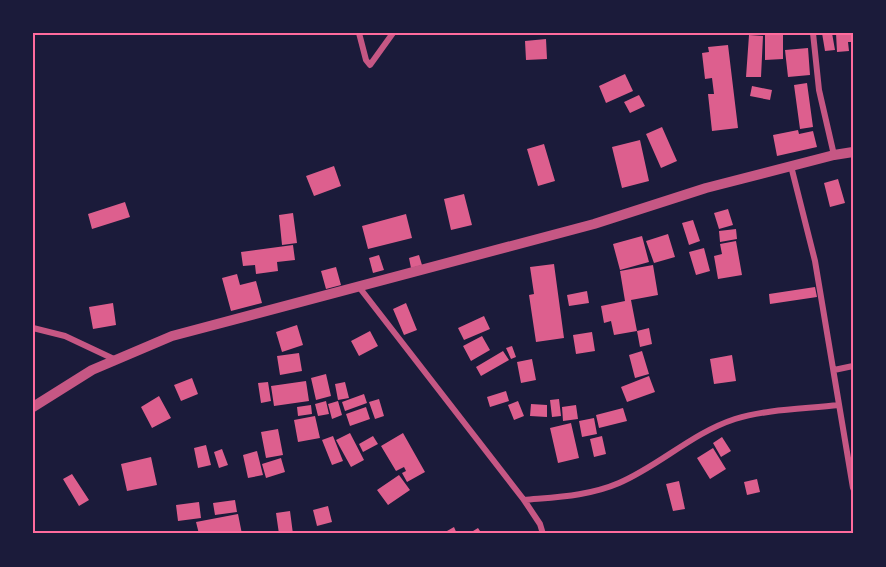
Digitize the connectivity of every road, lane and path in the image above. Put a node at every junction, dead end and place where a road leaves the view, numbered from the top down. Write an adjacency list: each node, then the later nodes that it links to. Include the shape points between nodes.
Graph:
1 (359, 33): 2 (street, via 370,65)
2 (393, 33)
3 (813, 33): 5 (street, via 819,90)
4 (853, 153): 5 (street)
5 (834, 155): 6 (street)
6 (791, 166): 7 (street, via 594,224); 11 (street, via 815,261)
7 (358, 286): 9 (street, via 172,336); 15 (street)
8 (33, 328): 9 (street, via 65,336)
9 (116, 360): 13 (street, via 92,370)
10 (853, 366): 11 (street)
11 (834, 370): 12 (street)
12 (839, 405): 14 (street); 15 (street, via 736,419 713,428 620,483 589,492)
13 (33, 407)
14 (853, 488)
15 (524, 500): 16 (street)
16 (543, 534)

